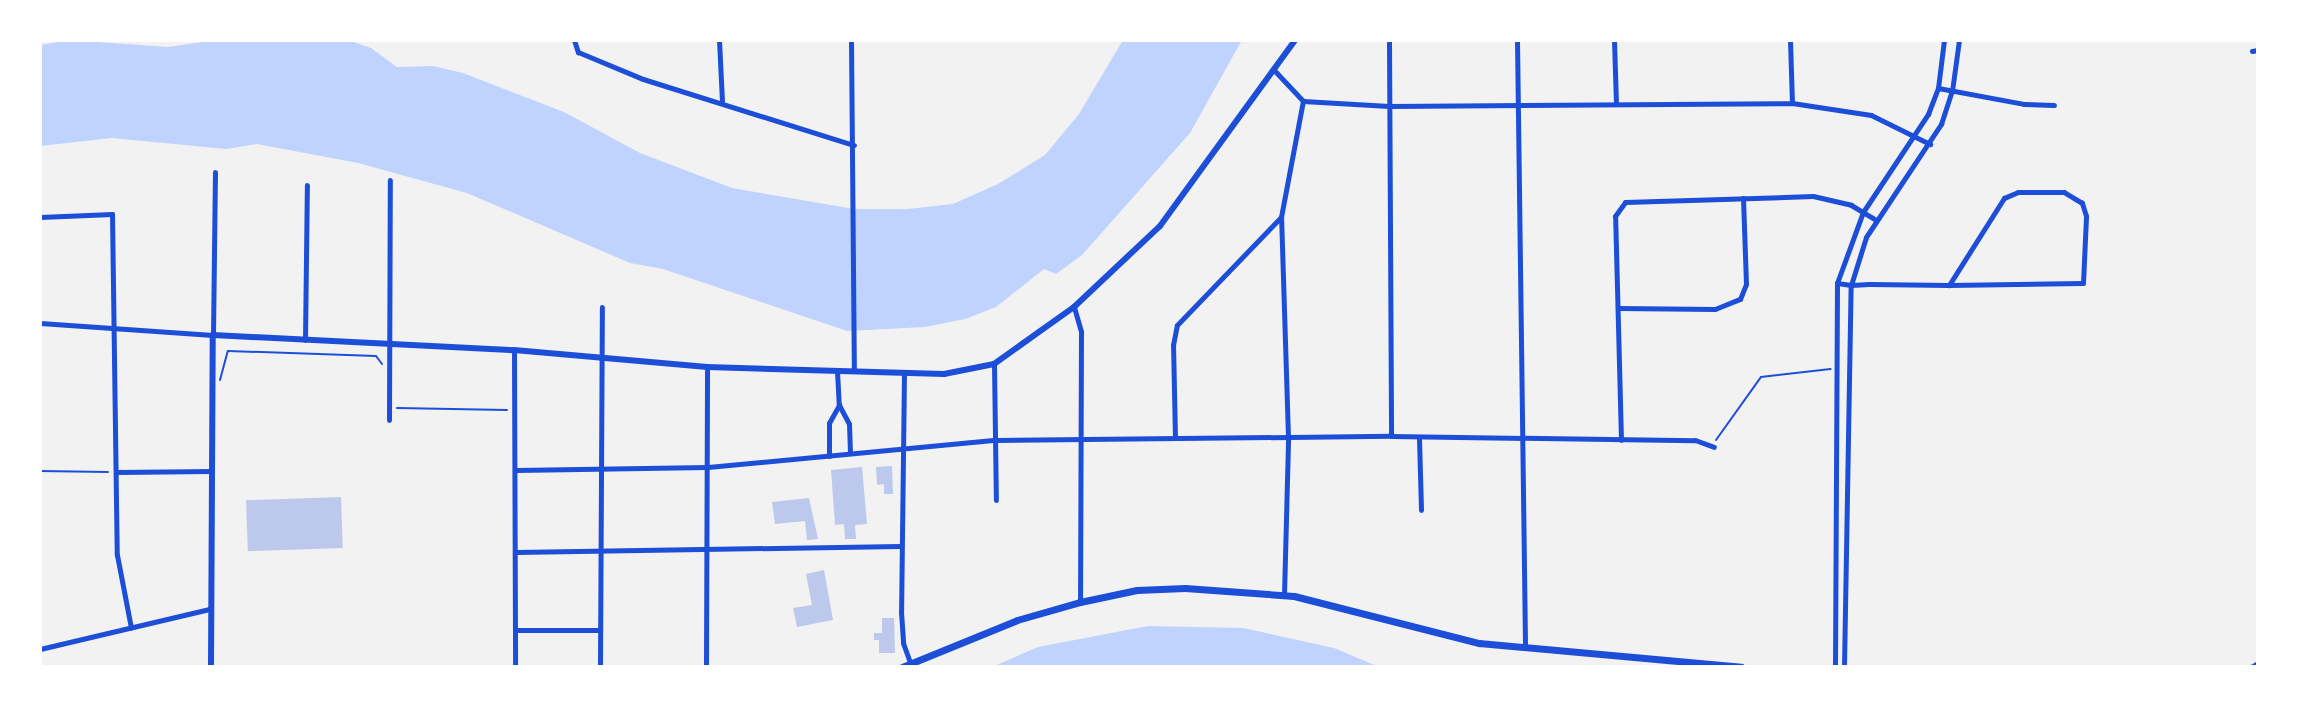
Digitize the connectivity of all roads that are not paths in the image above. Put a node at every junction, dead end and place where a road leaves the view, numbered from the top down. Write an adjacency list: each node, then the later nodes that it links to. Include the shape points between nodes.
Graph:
1 (574, 40): 14 (street, via 578,51 643,79)
2 (719, 40): 14 (street)
3 (851, 40): 23 (street)
4 (1295, 40): 11 (street)
5 (1389, 40): 20 (street)
6 (1517, 40): 18 (street)
7 (1614, 40): 16 (street)
8 (1790, 40): 17 (street)
9 (1944, 40): 12 (street)
10 (1959, 40): 13 (street)
11 (1273, 69): 15 (street); 36 (street, via 1160,226)
12 (1938, 88): 13 (street); 21 (street)
13 (1952, 91): 19 (street); 22 (street)
14 (722, 101): 23 (street)
15 (1303, 101): 20 (street); 30 (street)
16 (1616, 103): 17 (street); 18 (street)
17 (1792, 103): 21 (street, via 1871,115)
18 (1518, 104): 20 (street); 59 (street)
19 (2054, 105)
20 (1389, 106): 52 (street)
21 (1917, 136): 22 (street); 28 (street)
22 (1930, 144): 31 (street)
23 (853, 145): 48 (street)
24 (215, 172): 40 (street)
25 (390, 180): 42 (street)
26 (307, 185): 41 (street)
27 (1743, 198): 28 (street, via 1813,196); 37 (street, via 1746,284 1740,299 1715,309); 37 (street, via 1625,202 1615,216)
28 (1863, 212): 31 (street); 32 (street)
29 (40, 216): 39 (street, via 112,214)
30 (1281, 217): 53 (street); 54 (street, via 1177,325 1173,345)
31 (1876, 220): 33 (street, via 1858,254)
32 (1837, 283): 33 (street); 71 (street)
33 (1851, 285): 34 (street); 72 (street)
34 (1949, 285): 34 (street, via 2083,283 2086,216 2082,203 2064,192 2018,192 2004,198)
35 (602, 307): 44 (street)
36 (1074, 307): 45 (street); 56 (street, via 1081,332)
37 (1618, 308): 58 (street)
38 (40, 325): 39 (street)
39 (113, 327): 40 (street); 68 (street)
40 (213, 335): 41 (street); 67 (street)
41 (305, 340): 42 (street)
42 (390, 344): 43 (street); 51 (street)
43 (514, 351): 44 (street); 66 (street)
44 (601, 358): 46 (street); 64 (street)
45 (993, 365): 49 (street, via 944,374); 57 (street)
46 (707, 367): 47 (street); 65 (street)
47 (837, 371): 48 (street); 50 (street)
48 (854, 371): 49 (street)
49 (904, 373): 61 (street)
50 (839, 405): 62 (street, via 849,424); 63 (street, via 829,423)
51 (389, 419)
52 (1391, 436): 53 (street); 55 (street)
53 (1288, 437): 54 (street); 77 (street)
54 (1175, 438): 56 (street)
55 (1419, 438): 59 (street); 70 (street)
56 (1081, 439): 57 (street); 78 (street)
57 (996, 440): 61 (street); 69 (street)
58 (1621, 440): 59 (street); 60 (street, via 1695,440)
59 (1522, 441): 83 (street)
60 (1714, 447)
61 (902, 449): 62 (street); 73 (street)
62 (850, 453): 63 (street)
63 (830, 456): 65 (street)
64 (603, 467): 65 (street); 66 (street); 75 (street)
65 (708, 467): 74 (street)
66 (516, 470): 76 (street)
67 (212, 471): 68 (street); 79 (street)
68 (116, 472): 80 (street, via 117,555)
69 (996, 500)
70 (1421, 510)
71 (1833, 537): 72 (street); 93 (street)
72 (1849, 537): 94 (street)
73 (900, 546): 74 (street); 85 (street, via 903,643)
74 (708, 549): 75 (street); 90 (street)
75 (599, 551): 76 (street); 81 (street)
76 (516, 552): 82 (street)
77 (1284, 594): 78 (main road, via 1151,589); 83 (main road, via 1442,636)
78 (1080, 602): 85 (main road, via 1017,620)
79 (209, 609): 80 (street); 87 (street)
80 (131, 628): 84 (street)
81 (600, 630): 82 (street); 89 (street)
82 (517, 631): 88 (street)
83 (1525, 645): 86 (main road)
84 (40, 649)
85 (910, 662): 91 (main road)
86 (1720, 666): 92 (main road)
87 (211, 667)
88 (515, 667)
89 (600, 667)
90 (706, 667)
91 (902, 667)
92 (1741, 667)
93 (1835, 667)
94 (1844, 667)

